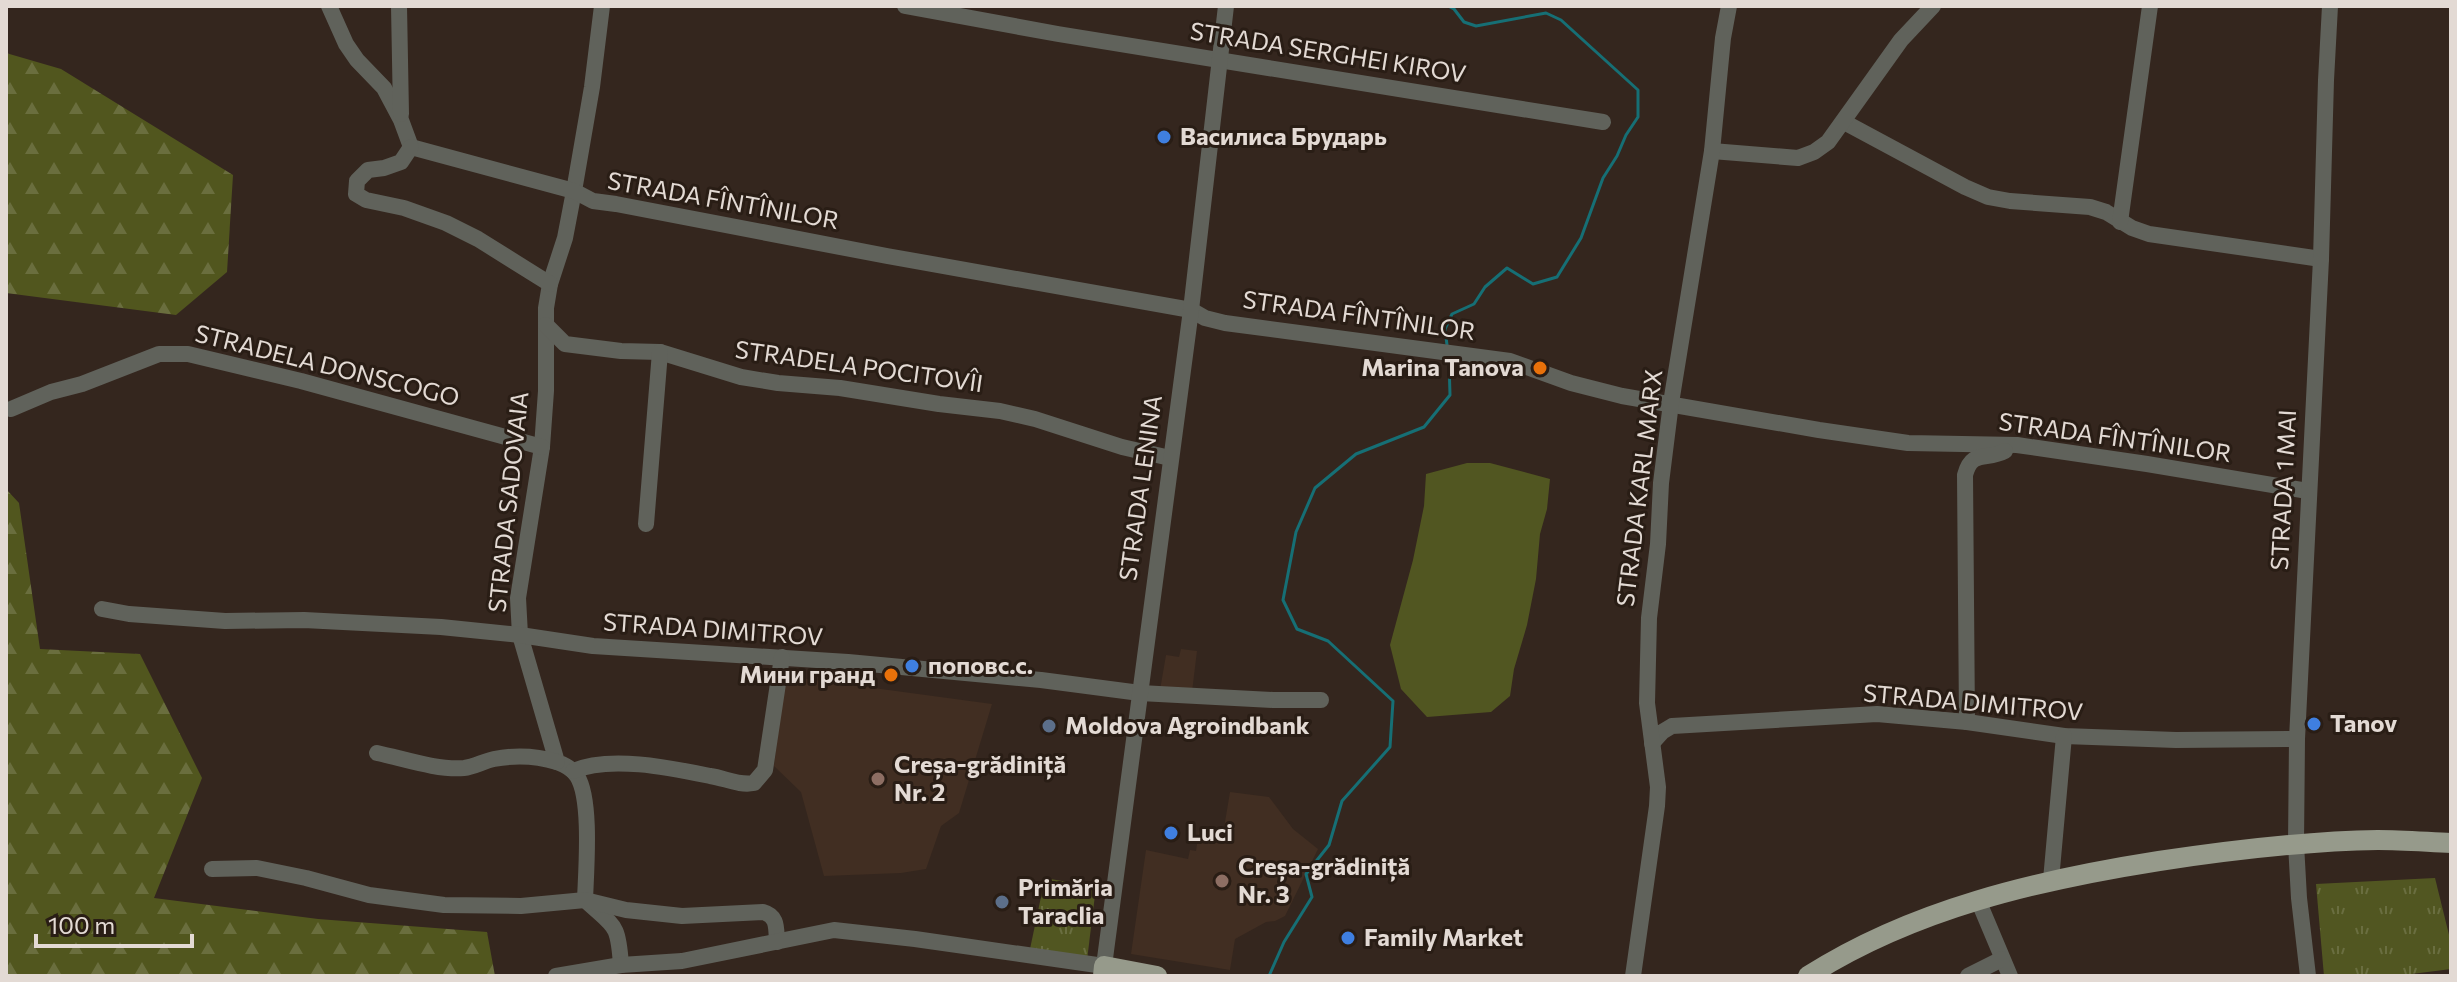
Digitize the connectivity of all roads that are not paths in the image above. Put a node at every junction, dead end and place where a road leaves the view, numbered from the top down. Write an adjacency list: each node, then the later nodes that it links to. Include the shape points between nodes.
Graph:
1 (329, 6): 11 (street, via 346,44 384,88)
2 (399, 6): 11 (street)
3 (602, 6): 16 (street, STRADA SADOVAIA)
4 (905, 6): 10 (street, STRADA SERGHEI KIROV)
5 (1226, 6): 10 (street, STRADA LENINA)
6 (1729, 6): 15 (street, STRADA KARL MARX)
7 (1933, 6): 13 (street, via 1901,40)
8 (2150, 6): 17 (street)
9 (2330, 6): 18 (street, STRADA 1 MAI)
10 (1220, 61): 12 (street, STRADA SERGHEI KIROV); 20 (street, STRADA LENINA)
11 (401, 120): 14 (street)
12 (1603, 122)
13 (1844, 122): 15 (street, via 1828,142 1798,158); 17 (street, via 1988,197 2090,207)
14 (411, 147): 16 (street, STRADA FÎNTÎNILOR); 19 (street, via 401,162 368,170 357,181 356,194 446,223)
15 (1712, 151): 23 (street, STRADA KARL MARX)
16 (574, 191): 19 (street, STRADA SADOVAIA); 20 (street, STRADA FÎNTÎNILOR, via 593,201)
17 (2120, 222): 18 (street, via 2149,234)
18 (2321, 259): 28 (street, STRADA 1 MAI)
19 (550, 284): 21 (street, STRADA SADOVAIA)
20 (1191, 310): 23 (street, STRADA FÎNTÎNILOR, via 1225,323 1510,361 1571,383); 27 (street, STRADA LENINA)
21 (546, 325): 22 (street, STRADELA POCITOVÎI, via 565,344); 26 (street, STRADA SADOVAIA)
22 (660, 352): 27 (street, STRADELA POCITOVÎI, via 741,377 1000,411); 29 (street)
23 (1671, 403): 25 (street, STRADA FÎNTÎNILOR, via 1908,443); 38 (street, STRADA KARL MARX, via 1649,618 1647,703)
24 (11, 409): 26 (street, STRADELA DONSCOGO, via 159,354 188,354)
25 (2017, 445): 28 (street, STRADA FÎNTÎNILOR); 35 (street, via 1973,459 1965,475)
26 (542, 447): 31 (street, STRADA SADOVAIA, via 518,598)
27 (1170, 458): 33 (street, STRADA LENINA)
28 (2308, 491): 37 (street, STRADA 1 MAI)
29 (646, 524)
30 (102, 609): 31 (street, STRADA DIMITROV, via 225,621 304,620)
31 (520, 635): 32 (street, STRADA DIMITROV, via 593,646); 40 (street, STRADA SADOVAIA)
32 (782, 657): 33 (street, STRADA DIMITROV); 41 (street, via 765,770 758,780 749,784 604,763)
33 (1140, 693): 34 (street, STRADA DIMITROV); 51 (street, STRADA LENINA)
34 (1321, 700)
35 (1967, 722): 36 (street, STRADA DIMITROV); 38 (street, STRADA DIMITROV, via 1877,714 1681,725 1662,732)
36 (2064, 736): 37 (street, STRADA DIMITROV); 45 (street)
37 (2297, 739): 43 (street, STRADA 1 MAI)
38 (1652, 743): 54 (street, STRADA KARL MARX, via 1657,806)
39 (377, 753): 40 (street, via 466,768 510,757)
40 (557, 762): 41 (street)
41 (573, 771): 46 (street, via 585,806)
42 (2451, 843): 43 (main road)
43 (2296, 844): 45 (main road); 58 (street, STRADA 1 MAI)
44 (212, 869): 46 (street, via 257,868 369,895 444,905)
45 (2051, 880): 47 (main road)
46 (585, 900): 48 (street, via 682,916 763,912 775,920); 50 (street, via 613,923)
47 (1978, 900): 49 (street); 55 (main road, via 1876,939)
48 (777, 942): 50 (street, via 682,961); 51 (street, via 847,930)
49 (2002, 959): 56 (street); 57 (street)
50 (621, 965): 52 (street)
51 (1104, 971): 53 (main road)
52 (556, 976)
53 (1157, 976)
54 (1633, 976)
55 (1808, 976)
56 (1968, 976)
57 (2010, 976)
58 (2308, 976)

